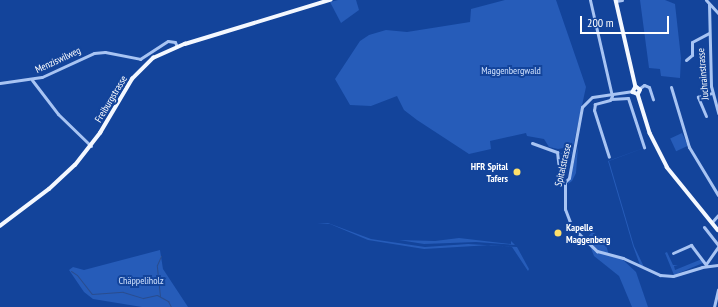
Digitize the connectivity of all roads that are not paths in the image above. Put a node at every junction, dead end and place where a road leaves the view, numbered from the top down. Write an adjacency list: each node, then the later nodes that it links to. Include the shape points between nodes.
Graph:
1 (330, 0): 9 (main road, Freiburgstrasse)
2 (590, 0): 16 (street)
3 (622, 0): 5 (street)
4 (706, 0): 6 (street)
5 (616, 1): 13 (main road)
6 (709, 4): 7 (street); 8 (street, Juchrainstrasse)
7 (718, 13)
8 (708, 33): 10 (street, Juchrainstrasse, via 692,42 692,55); 17 (street, Juchrainstrasse)
9 (177, 46): 11 (street, Menziswilweg, via 175,42 168,41 149,55 140,58 105,52 92,54); 24 (main road, Freiburgstrasse, via 154,58 135,75)
10 (686, 60)
11 (32, 80): 12 (street, Menziswilweg); 24 (street, Menziswilweg, via 58,114)
12 (0, 83)
13 (638, 88): 15 (main road); 18 (main road); 20 (street, via 644,85 649,87)
14 (671, 88): 28 (street, via 678,119 689,147)
15 (633, 91): 16 (street, Spitalstrasse); 18 (main road)
16 (611, 93): 19 (street); 27 (street, Spitalstrasse, via 592,97 583,105 569,178)
17 (712, 93): 21 (street, Juchrainstrasse); 22 (street, via 698,97)
18 (638, 94): 30 (main road, via 650,133 667,167)
19 (612, 99): 25 (street, via 628,98); 26 (street, via 599,101 594,110)
20 (653, 99)
21 (718, 113)
22 (706, 116)
23 (532, 143): 27 (street, via 557,152 560,178)
24 (91, 146): 31 (main road, Freiburgstrasse, via 61,179)
25 (644, 147)
26 (609, 157)
27 (565, 182): 36 (street, Spitalstrasse, via 565,209 572,227 597,251 615,255 663,276)
28 (718, 195)
29 (718, 215): 30 (street)
30 (712, 222): 33 (main road)
31 (0, 226)
32 (704, 227): 34 (street)
33 (718, 230)
34 (718, 246): 36 (street)
35 (673, 253): 36 (street, via 692,245)
36 (706, 265): 37 (street, Spitalstrasse)
37 (718, 265)
38 (718, 289): 39 (street)
39 (714, 307)

